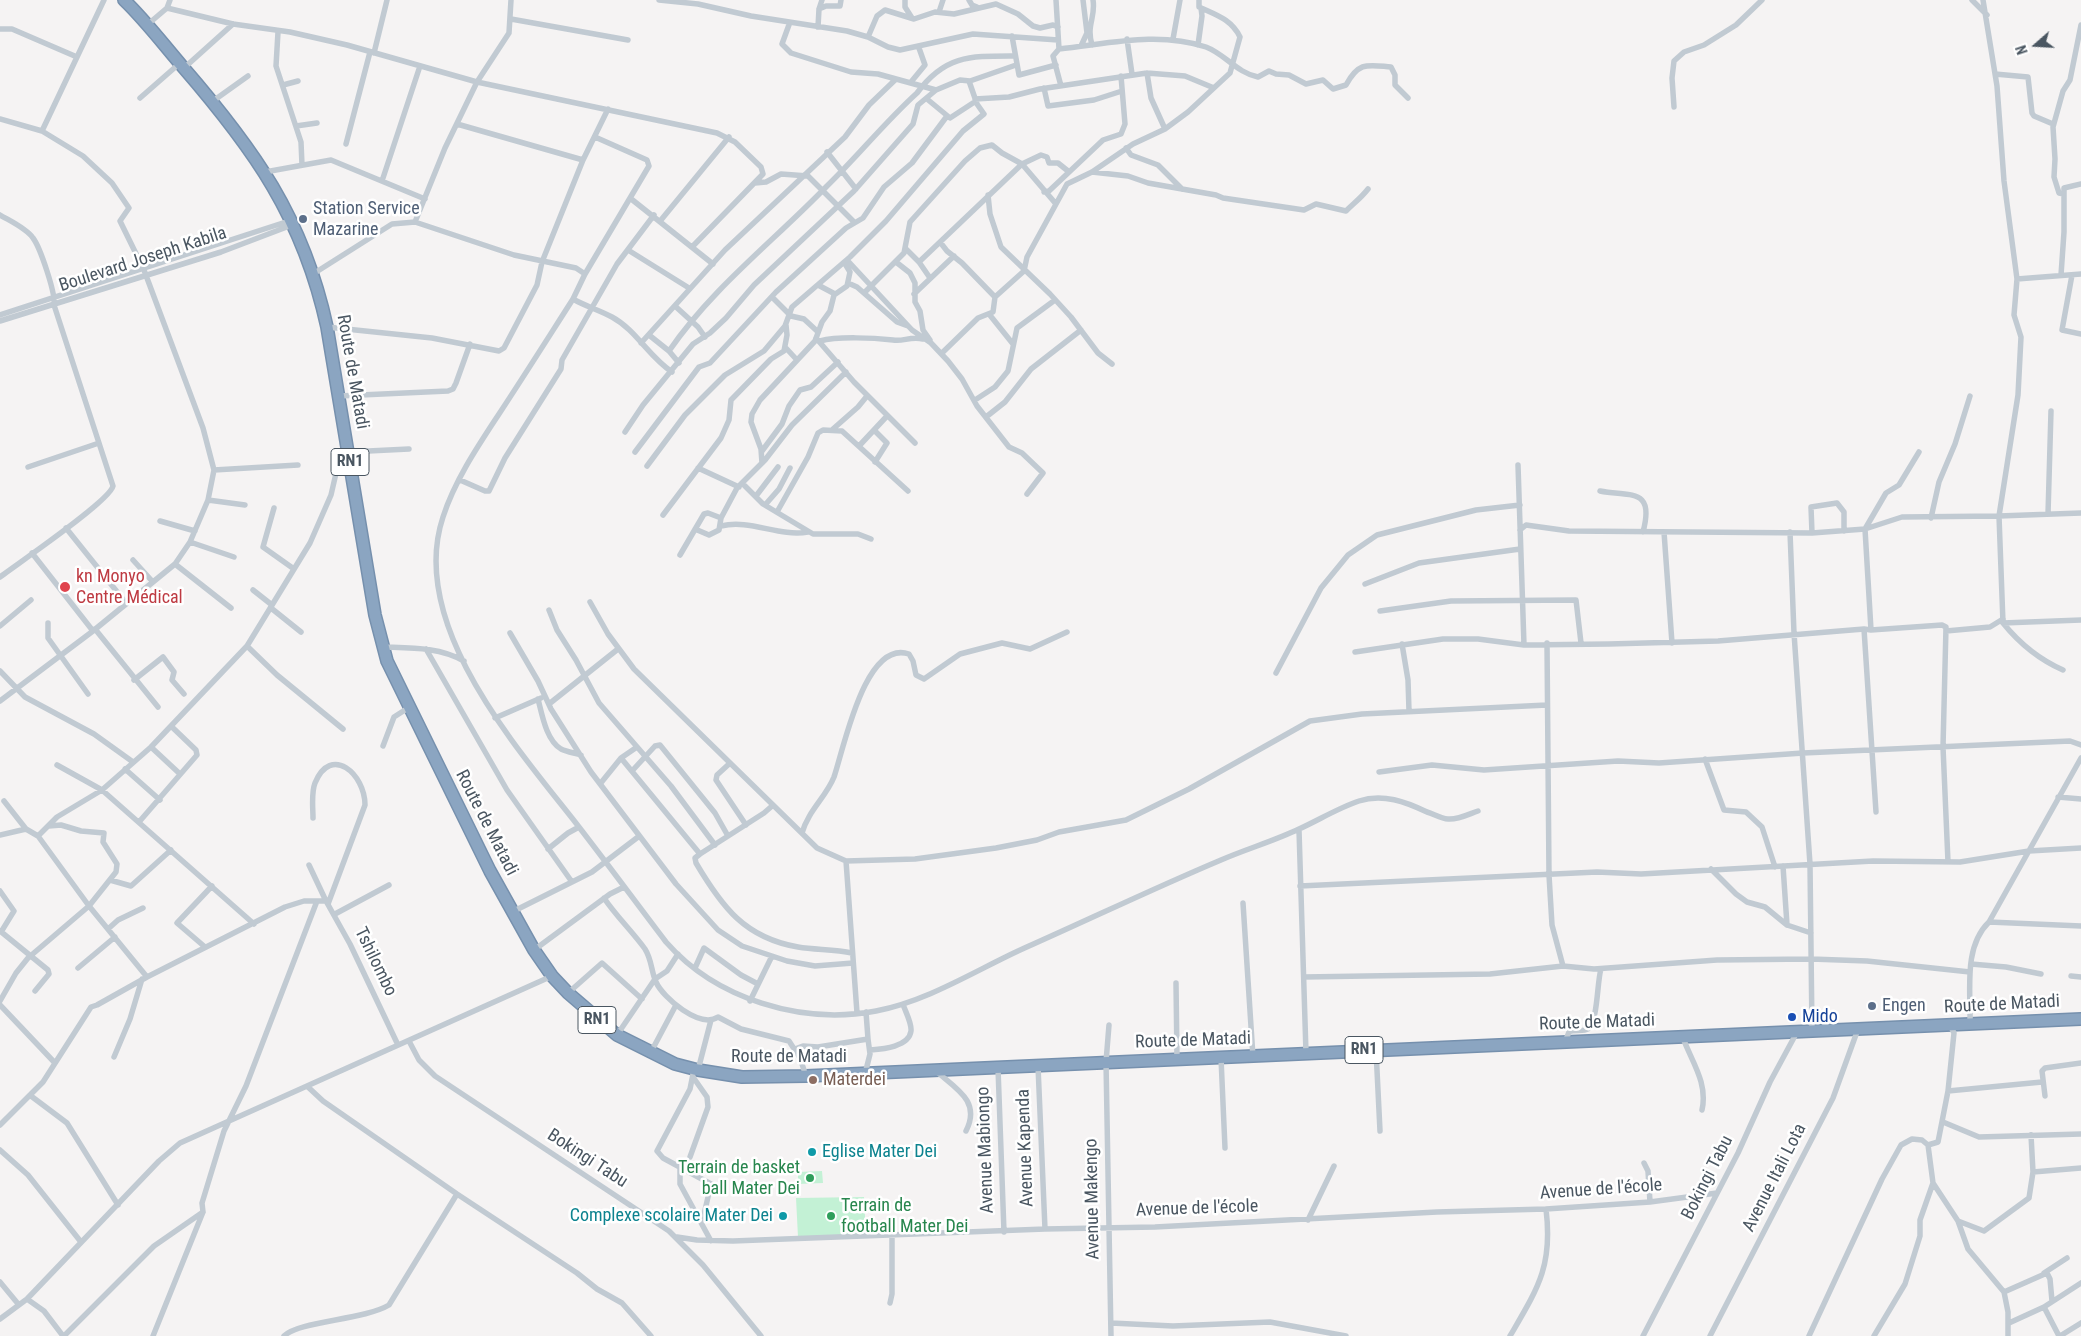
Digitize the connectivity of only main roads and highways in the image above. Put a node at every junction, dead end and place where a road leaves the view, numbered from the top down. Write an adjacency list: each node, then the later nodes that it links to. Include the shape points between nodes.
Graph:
1 (124, 0): 2 (highway, Route de Matadi / RN1, via 213,101 265,172 293,222 313,274 327,327 382,647 408,708 534,950 568,993 617,1035 695,1072 742,1077 937,1072)
2 (2081, 1019)

